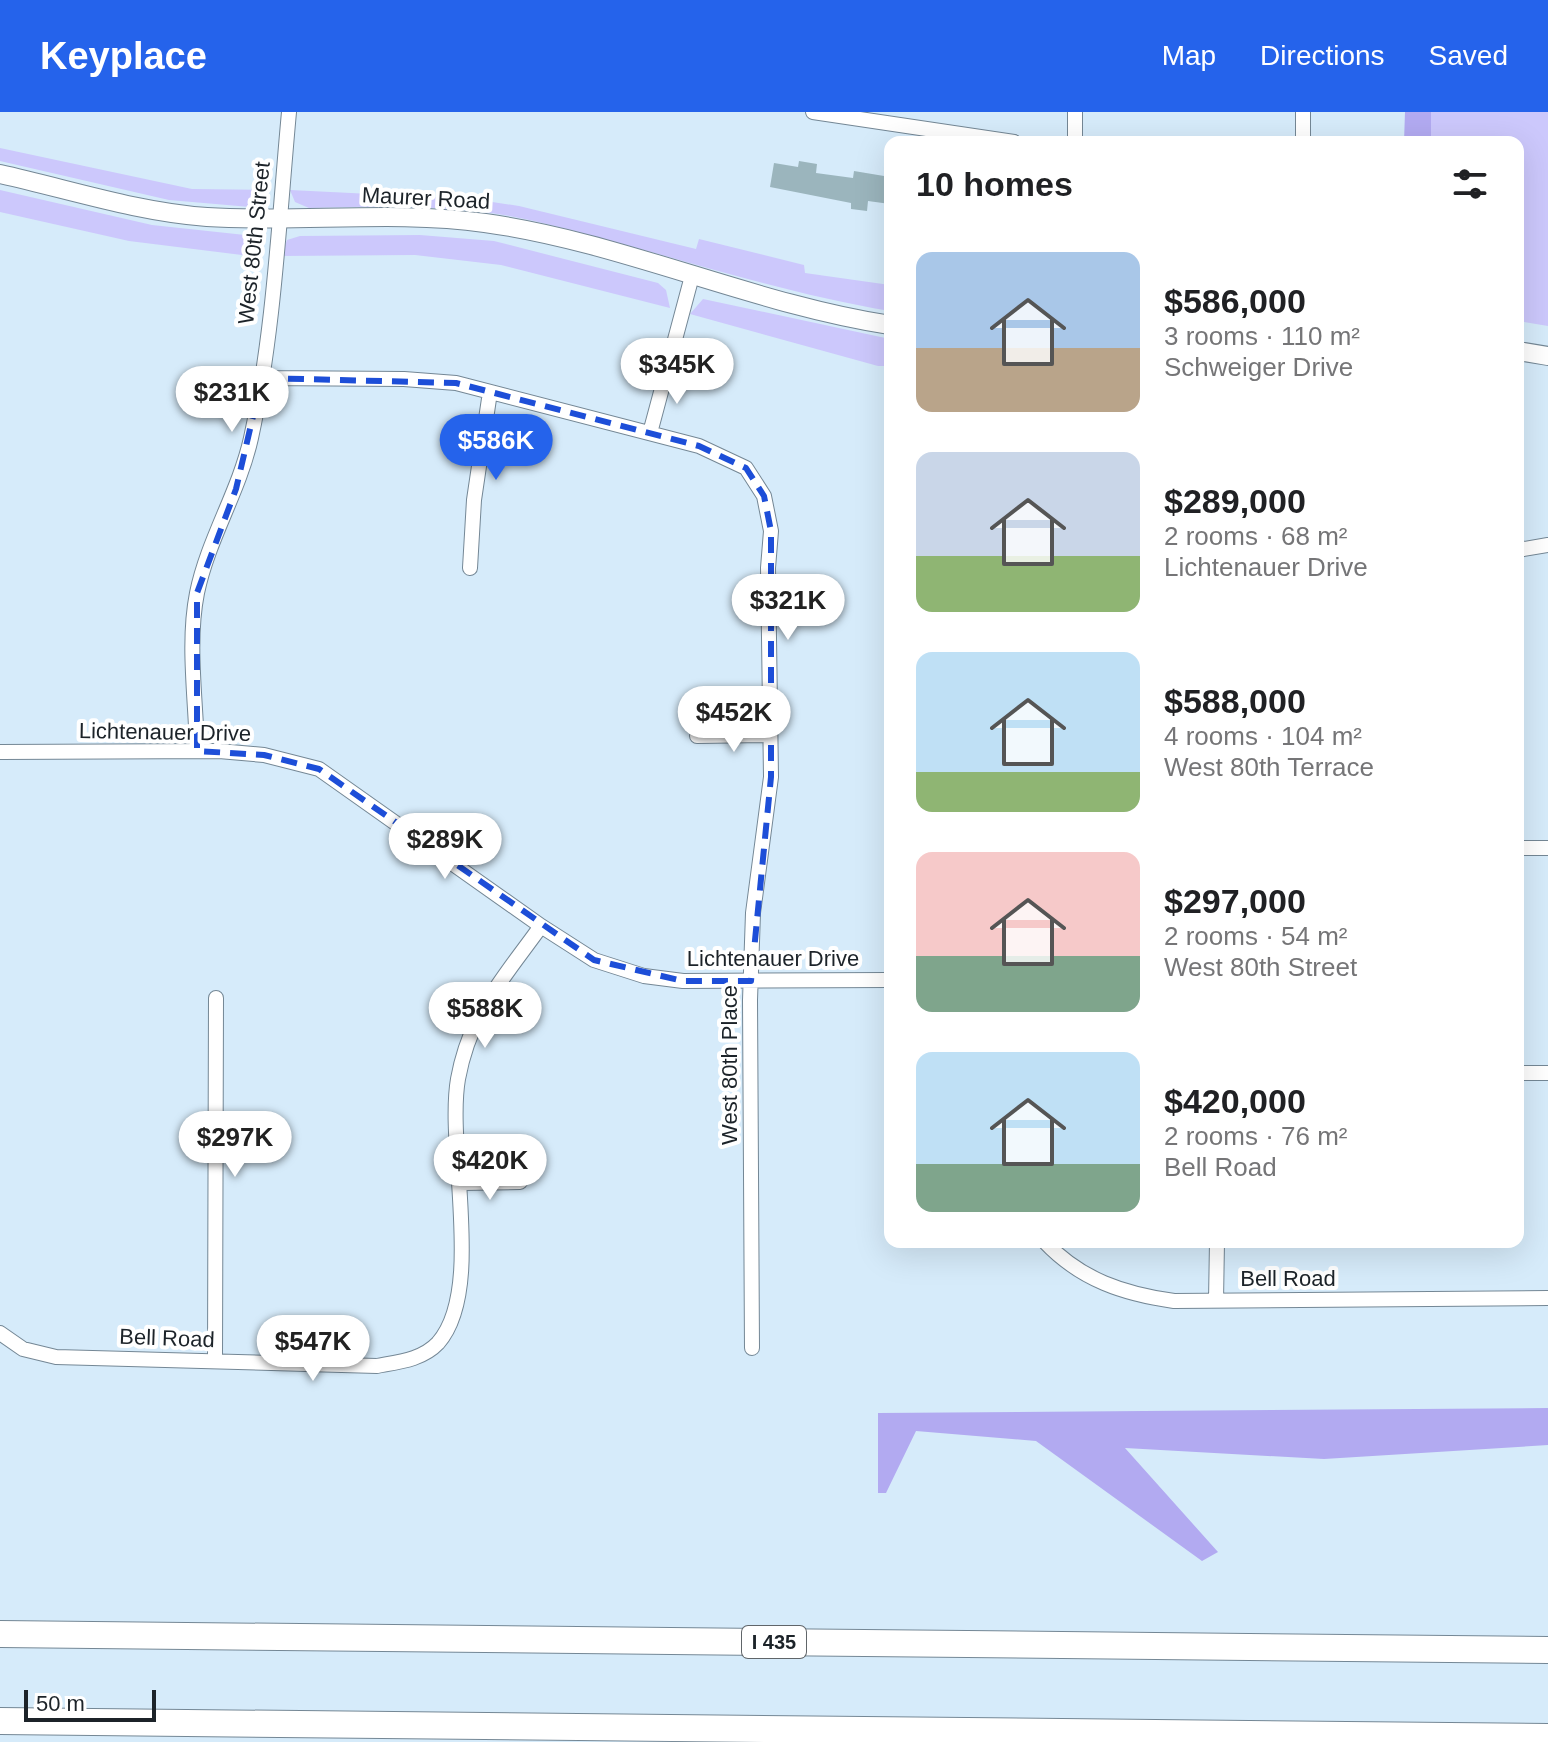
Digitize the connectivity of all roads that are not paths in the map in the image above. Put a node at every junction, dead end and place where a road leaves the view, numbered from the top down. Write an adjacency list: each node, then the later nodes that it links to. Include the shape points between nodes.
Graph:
1 (289, 112): 9 (street, West 80th Street)
2 (813, 112): 5 (street)
3 (1075, 112): 6 (street)
4 (1303, 112): 7 (street)
5 (974, 136)
6 (1075, 136)
7 (1303, 136)
8 (0, 174): 9 (street, Maurer Road, via 148,209)
9 (279, 218): 10 (street, Maurer Road, via 484,223); 14 (street, West 80th Street)
10 (692, 276): 11 (street, Maurer Road); 16 (street)
11 (884, 324)
12 (1524, 352): 13 (street)
13 (1548, 356)
14 (262, 378): 15 (street, West 80th Place, via 404,379); 22 (street, West 80th Street, via 251,440 197,593)
15 (490, 392): 16 (street, West 80th Place); 19 (street)
16 (650, 433): 20 (street, West 80th Place, via 699,446 746,468 764,496 771,531)
17 (1548, 545): 18 (street)
18 (1524, 549)
19 (470, 568)
20 (770, 735): 21 (street); 28 (street, West 80th Place, via 771,777 753,913)
21 (697, 736)
22 (197, 751): 23 (street, Lichtenauer Drive); 26 (street, Lichtenauer Drive, via 264,755 319,769)
23 (0, 752)
24 (1524, 848): 25 (street)
25 (1548, 848)
26 (541, 926): 28 (street, Lichtenauer Drive, via 594,960 644,976); 33 (street, Bell Road, via 476,1015 465,1048 457,1083)
27 (884, 980): 28 (street, Lichtenauer Drive)
28 (751, 981): 39 (street, West 80th Place)
29 (216, 998): 40 (street)
30 (1524, 1073): 31 (street)
31 (1548, 1073)
32 (520, 1182): 33 (street)
33 (459, 1183): 40 (street, Bell Road, via 461,1280 453,1317 438,1343 415,1359 377,1366)
34 (1051, 1248): 37 (street, Bell Road, via 1100,1284 1133,1296)
35 (1217, 1248): 37 (street)
36 (1548, 1298): 37 (street, Bell Road)
37 (1216, 1301)
38 (3, 1334): 40 (street, Bell Road, via 23,1349 56,1357)
39 (752, 1348)
40 (215, 1361)
41 (0, 1634): 42 (highway, I 435)
42 (1548, 1650)
43 (0, 1721): 44 (highway)
44 (1548, 1737)

